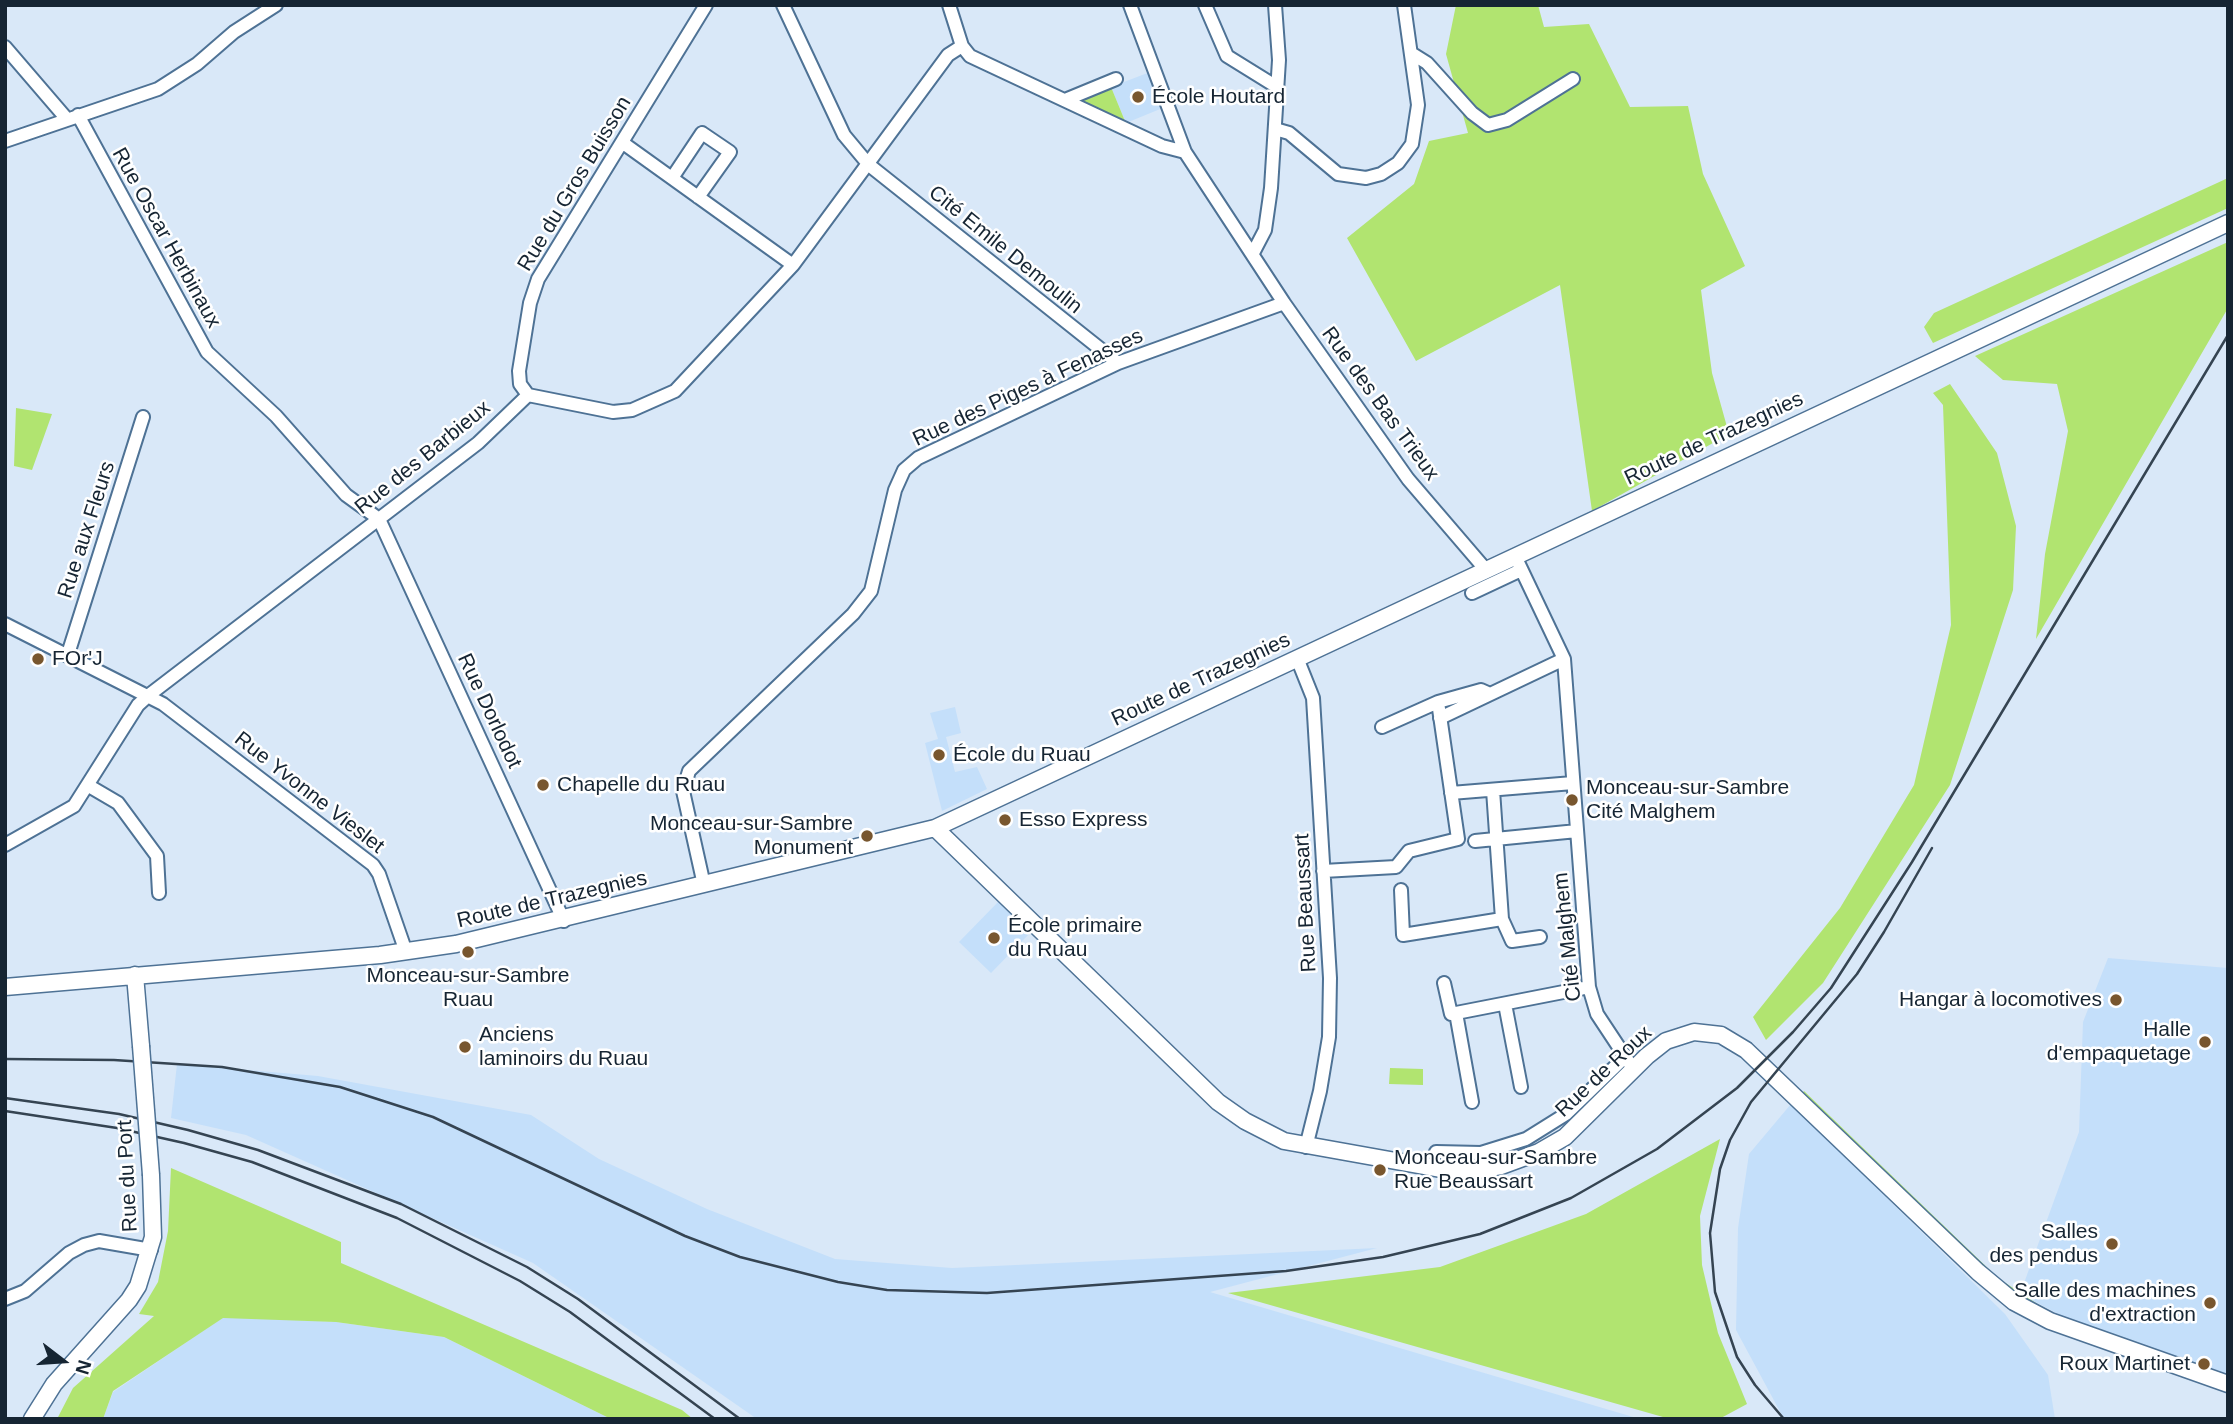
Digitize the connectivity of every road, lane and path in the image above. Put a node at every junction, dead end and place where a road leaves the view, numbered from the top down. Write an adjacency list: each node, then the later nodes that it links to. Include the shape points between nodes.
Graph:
1 (276, 5): 16 (street, via 166,85)
2 (706, 5): 19 (street, Rue du Gros Buisson)
3 (783, 5): 21 (street, Cité Emile Demoulin, via 844,135)
4 (949, 5): 9 (street)
5 (1130, 5): 20 (street, Rue des Bas Trieux)
6 (1205, 5): 14 (street, via 1227,56)
7 (1275, 5): 14 (street)
8 (1404, 5): 11 (street)
9 (962, 46): 15 (street, via 981,62); 21 (street, via 948,55)
10 (5, 47): 16 (street, Rue Oscar Herbinaux)
11 (1411, 53): 13 (street, via 1427,63 1488,125 1507,120); 17 (street, via 1417,126 1412,144 1398,163 1381,174 1352,178 1338,174 1289,133)
12 (1116, 79): 15 (street)
13 (1573, 79)
14 (1277, 87): 17 (street)
15 (1065, 100): 20 (street, via 1162,146)
16 (72, 117): 18 (street); 31 (street, Rue Oscar Herbinaux, via 207,352 276,416 346,495)
17 (1275, 129): 25 (street, via 1265,230)
18 (5, 141)
19 (623, 142): 22 (street); 29 (street, Rue du Gros Buisson, via 538,279 519,371 520,384)
20 (1185, 152): 25 (street, Rue des Bas Trieux)
21 (869, 166): 26 (street); 28 (street, Cité Emile Demoulin)
22 (672, 178): 23 (street); 23 (street, via 702,133 730,152)
23 (698, 197): 26 (street)
24 (2228, 223): 32 (main road, Route de Trazegnies)
25 (1253, 253): 27 (street, Rue des Bas Trieux)
26 (793, 265): 29 (street, via 686,382 654,403 613,412)
27 (1284, 303): 28 (street, Rue des Piges à Fenasses); 33 (street, Rue des Bas Trieux, via 1408,480)
28 (1118, 363): 54 (street, Rue des Piges à Fenasses, via 918,458 904,470 871,591 853,614 689,771 683,791)
29 (528, 395): 31 (street, Rue des Barbieux, via 498,428)
30 (143, 417): 36 (street, Rue aux Fleurs)
31 (379, 519): 40 (street, Rue des Barbieux); 58 (street, Rue Dorlodot)
32 (1518, 563): 33 (main road, Route de Trazegnies); 34 (street); 38 (street, Cité Malghem)
33 (1486, 570): 37 (main road, Route de Trazegnies)
34 (1472, 593)
35 (5, 624): 36 (street, Rue Yvonne Vieslet)
36 (68, 654): 40 (street, Rue Yvonne Vieslet)
37 (1297, 658): 48 (main road, Route de Trazegnies); 53 (street, Rue Beaussart, via 1313,698)
38 (1564, 659): 39 (street); 44 (street, Cité Malghem)
39 (1490, 694): 41 (street, via 1481,690); 42 (street)
40 (149, 695): 45 (street, Rue des Barbieux, via 138,705); 60 (street, Rue Yvonne Vieslet, via 373,865)
41 (1438, 702): 42 (street); 43 (street)
42 (1440, 718): 47 (street)
43 (1382, 727)
44 (1573, 783): 46 (street); 49 (street, Cité Malghem)
45 (89, 786): 52 (street, Rue des Barbieux, via 74,806); 56 (street, via 118,803 157,856)
46 (1493, 790): 47 (street); 50 (street)
47 (1451, 793): 53 (street, via 1458,839 1409,851 1396,867)
48 (935, 828): 54 (main road, Route de Trazegnies); 70 (main road, Rue de Roux, via 1218,1102 1276,1137)
49 (1577, 831): 50 (street); 64 (street, Cité Malghem)
50 (1497, 839): 51 (street); 57 (street)
51 (1475, 841)
52 (5, 845)
53 (1323, 871): 70 (street, Rue Beaussart, via 1329,1037)
54 (704, 885): 58 (main road, Route de Trazegnies)
55 (1401, 890): 57 (street, via 1403,935)
56 (159, 893)
57 (1502, 919): 59 (street, via 1512,941)
58 (564, 920): 60 (main road, Route de Trazegnies)
59 (1541, 937)
60 (405, 952): 61 (main road, Route de Trazegnies)
61 (135, 975): 63 (main road, Route de Trazegnies); 72 (main road, Rue du Port, bridge, via 154,1223)
62 (1444, 983): 66 (street, via 1451,1014)
63 (5, 987)
64 (1589, 987): 65 (street); 67 (street, Cité Malghem, via 1597,1014)
65 (1505, 1004): 66 (street); 68 (street)
66 (1456, 1013): 69 (street)
67 (1629, 1063): 70 (main road, Rue de Roux, via 1565,1137 1501,1166 1446,1170); 71 (street, Rue de Roux, via 1566,1114 1526,1139 1481,1153); 74 (main road, Rue de Roux, via 1676,1037 1703,1032 1730,1038 2014,1302 2050,1321)
68 (1521, 1087)
69 (1472, 1102)
70 (1306, 1147)
71 (1436, 1153)
72 (151, 1250): 73 (street, via 99,1241 84,1245 25,1291); 75 (main road, Rue du Port, via 129,1300 62,1374)
73 (5, 1299)
74 (2228, 1384)
75 (32, 1419)

